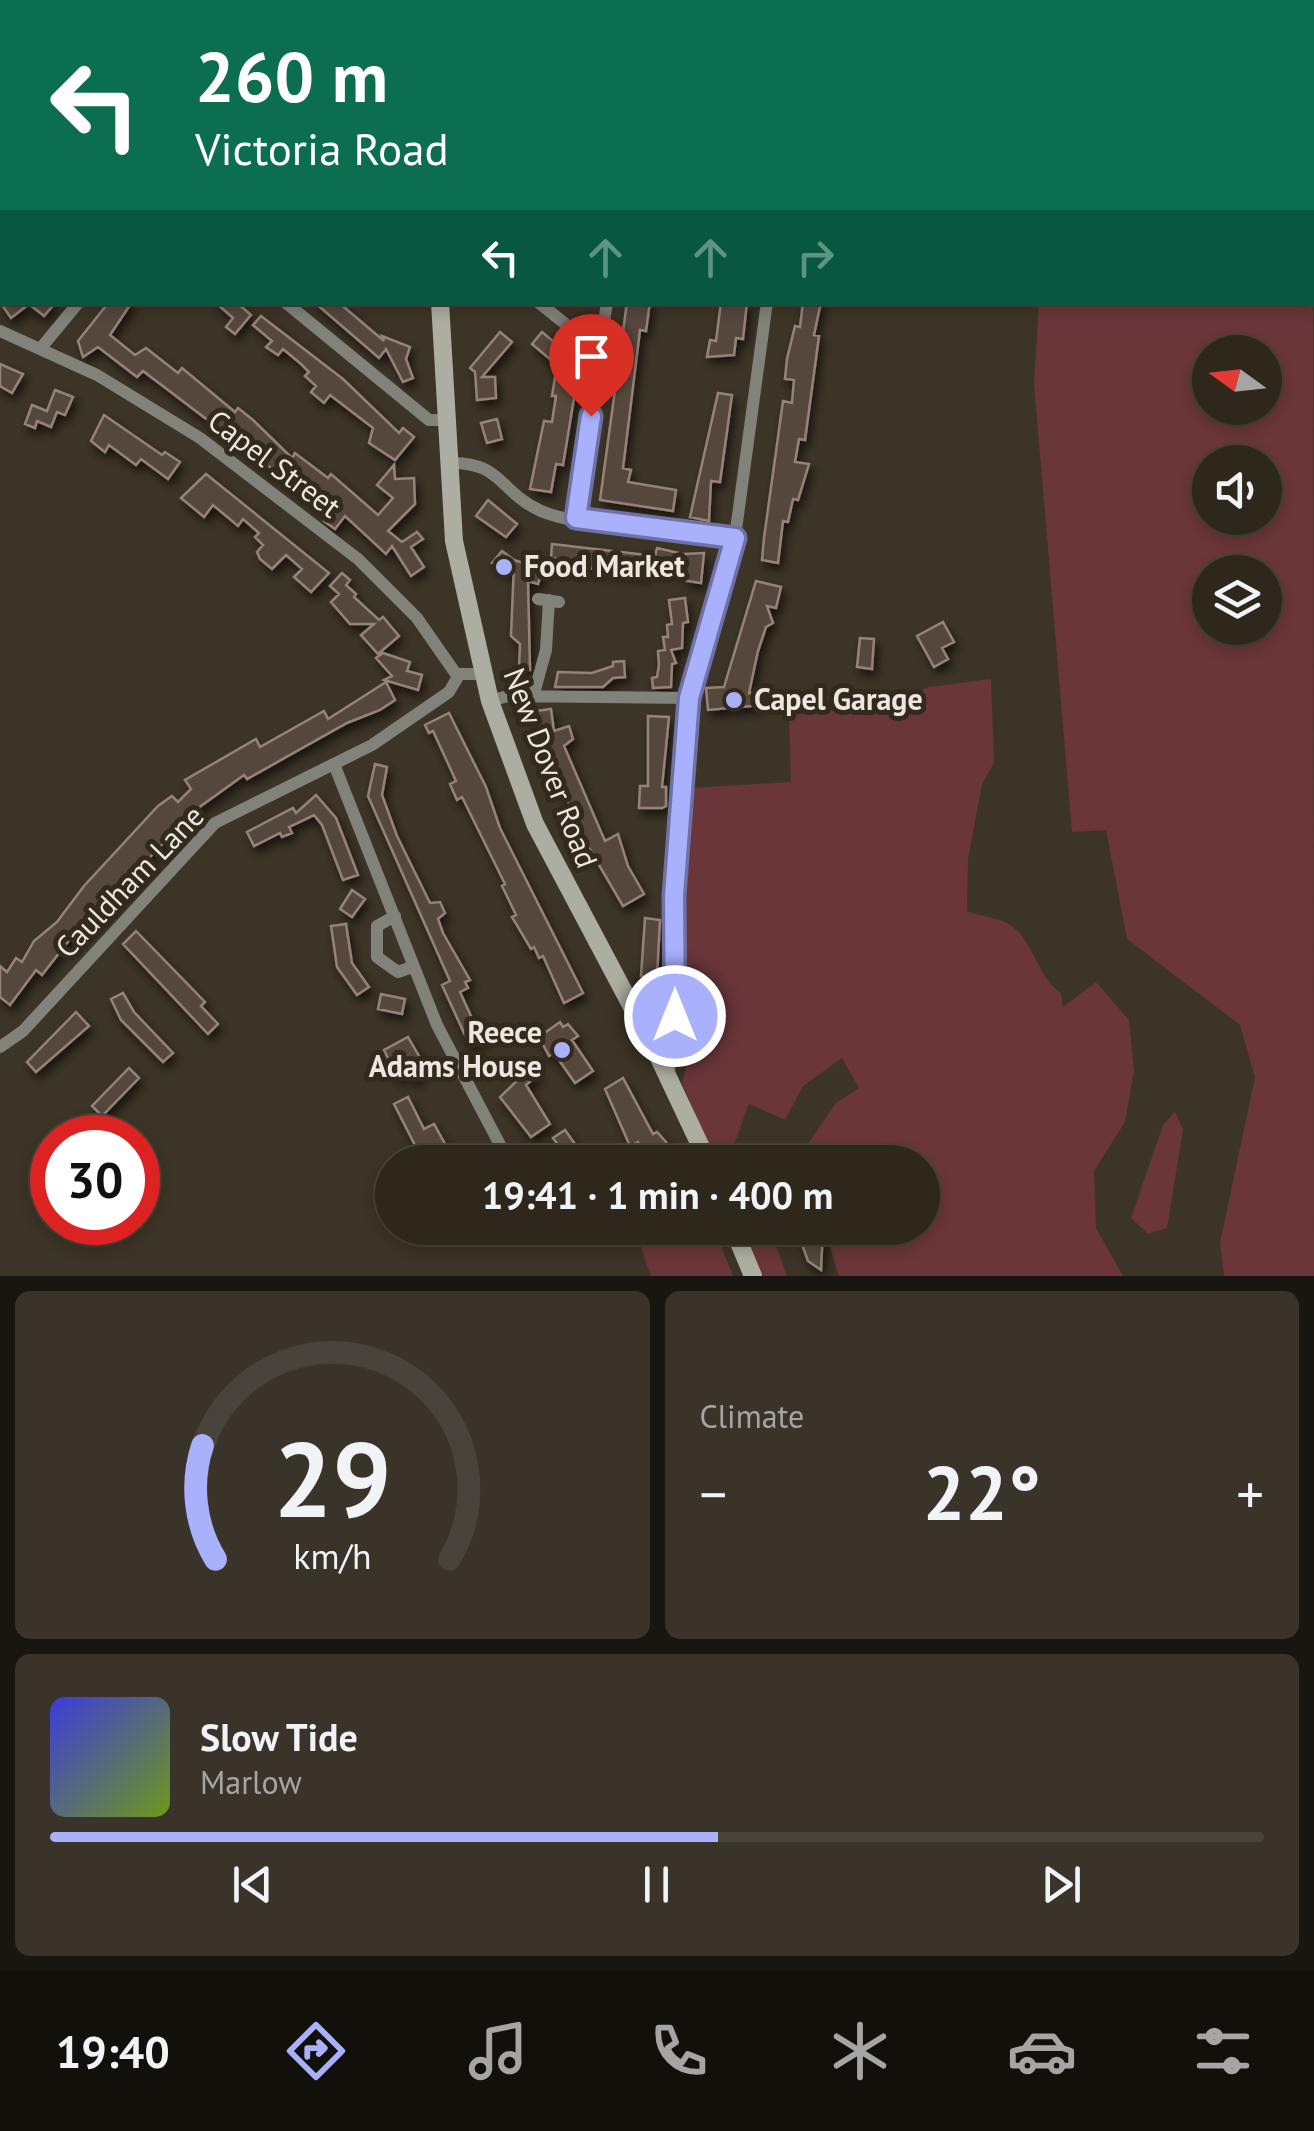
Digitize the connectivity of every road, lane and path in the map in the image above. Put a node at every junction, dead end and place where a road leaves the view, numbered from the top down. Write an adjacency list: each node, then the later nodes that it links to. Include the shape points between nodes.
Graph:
1 (77, 305): 9 (street)
2 (289, 305): 10 (street, via 429,420)
3 (440, 305): 10 (main road, New Dover Road)
4 (542, 305): 8 (street)
5 (607, 305): 8 (street)
6 (767, 305): 13 (street)
7 (0, 331): 9 (street, Capel Street)
8 (602, 347): 12 (street)
9 (40, 349): 16 (street, Capel Street, via 172,419 335,541 417,618)
10 (446, 420): 11 (main road, New Dover Road)
11 (448, 463): 12 (street, via 481,464 531,506); 15 (main road, New Dover Road, via 454,541)
12 (576, 518): 13 (street)
13 (735, 538): 18 (street)
14 (549, 600): 17 (street, via 546,650)
15 (482, 674): 16 (street); 19 (main road, New Dover Road)
16 (460, 675): 20 (street, Cauldham Lane, via 434,704)
17 (533, 697): 18 (street); 19 (street)
18 (689, 698): 24 (street, via 674,896 675,1043)
19 (490, 701): 24 (main road, New Dover Road, via 552,859)
20 (334, 764): 21 (street); 23 (street, Cauldham Lane, via 215,823)
21 (395, 916): 22 (street); 22 (street, via 378,926 377,957 398,972)
22 (412, 966): 25 (street)
23 (0, 1048)
24 (668, 1075): 26 (main road, New Dover Road)
25 (500, 1145)
26 (700, 1145)
27 (741, 1245): 28 (main road)
28 (753, 1276)

